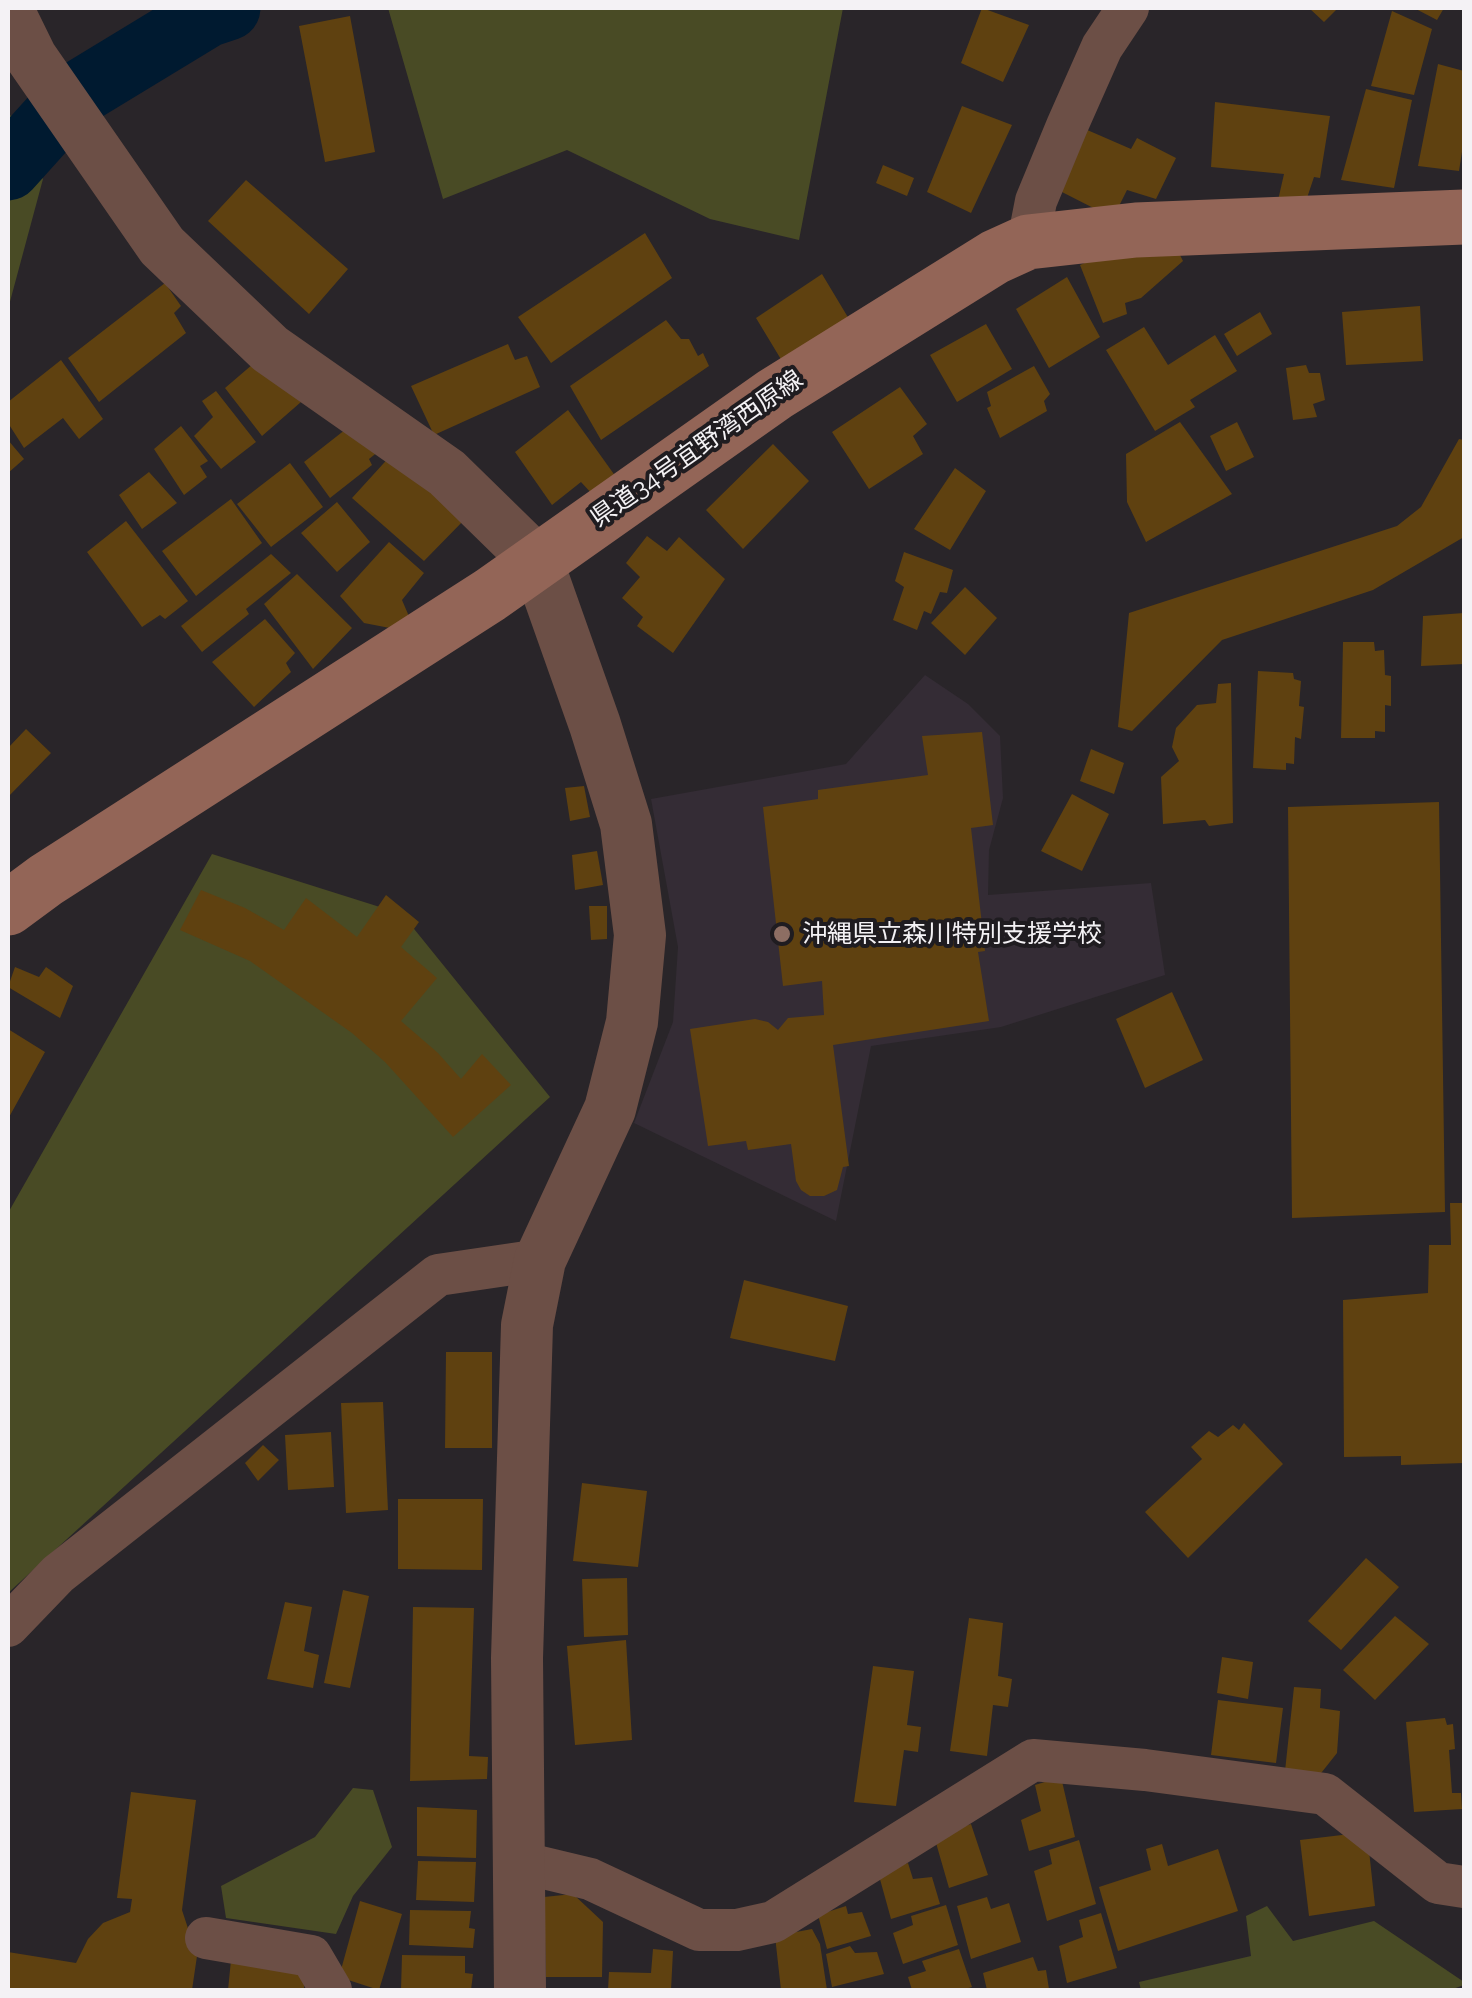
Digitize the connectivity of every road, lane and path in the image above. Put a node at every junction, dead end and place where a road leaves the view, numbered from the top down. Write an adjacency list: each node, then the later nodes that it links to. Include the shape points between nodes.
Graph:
1 (1128, 8): 4 (street, via 1102,46 1074,110 1036,201)
2 (8, 10): 5 (street, via 31,56 162,246 270,349 447,474)
3 (1464, 217): 4 (main road, 県道34号宜野湾西原線, via 1136,230)
4 (1028, 242): 5 (main road, 県道34号宜野湾西原線, via 792,383)
5 (537, 562): 6 (main road, 県道34号宜野湾西原線); 7 (street, via 626,824 640,935 632,1022 610,1108)
6 (8, 908)
7 (540, 1260): 8 (street, via 438,1274 58,1574); 9 (street, via 527,1325 522,1458)
8 (8, 1626)
9 (520, 1862): 10 (street, via 590,1880 699,1930 737,1930 773,1922 1033,1760 1325,1794 1438,1883); 13 (street)
10 (1464, 1887)
11 (206, 1938): 12 (street, via 311,1956)
12 (331, 1990)
13 (520, 1990)

